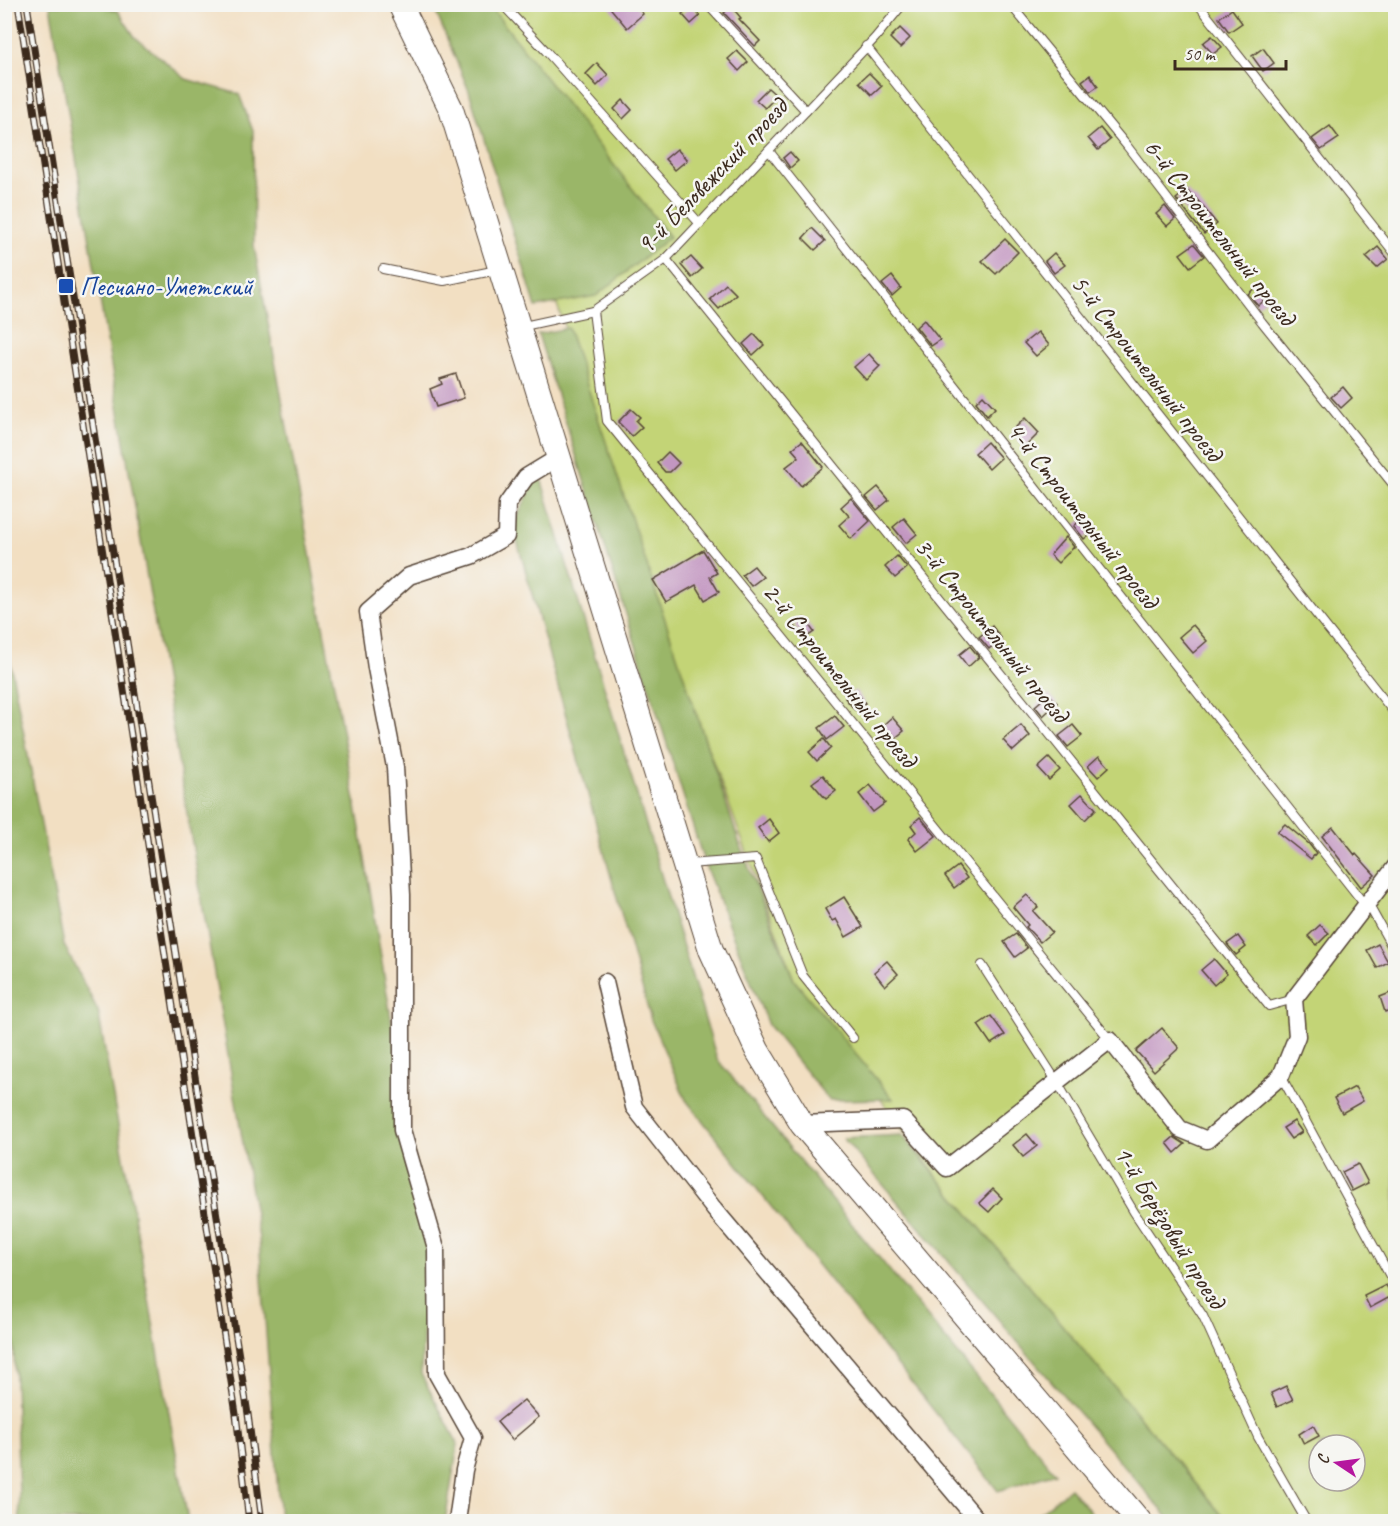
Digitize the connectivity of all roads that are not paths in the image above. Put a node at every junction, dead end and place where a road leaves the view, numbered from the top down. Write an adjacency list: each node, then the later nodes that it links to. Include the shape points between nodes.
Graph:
1 (400, 4): 16 (main road, via 452,109)
2 (502, 4): 12 (lane)
3 (706, 4): 10 (lane)
4 (1010, 4): 20 (lane, 6-й Строительный проезд)
5 (1198, 4): 13 (lane)
6 (1392, 4): 8 (lane)
7 (902, 5): 9 (lane, 9-й Беловежский проезд)
8 (1395, 10)
9 (866, 46): 10 (lane, 9-й Беловежский проезд); 21 (lane, 5-й Строительный проезд)
10 (806, 111): 11 (lane, 9-й Беловежский проезд)
11 (769, 151): 12 (lane, 9-й Беловежский проезд); 24 (lane, 4-й Строительный проезд)
12 (700, 224): 14 (lane, 9-й Беловежский проезд)
13 (1395, 255)
14 (666, 259): 17 (lane, 9-й Беловежский проезд); 28 (lane, 3-й Строительный проезд, via 1269,1006)
15 (383, 269): 16 (lane, via 444,280)
16 (501, 270): 18 (main road)
17 (593, 311): 18 (lane, 9-й Беловежский проезд); 30 (lane, 2-й Строительный проезд, via 607,421)
18 (518, 327): 19 (main road)
19 (559, 457): 22 (main road); 35 (street, via 526,477 507,504 506,536 471,556 409,576 368,612 395,766 402,895 402,1130 436,1248 437,1374 473,1438)
20 (1395, 488)
21 (1395, 716)
22 (684, 864): 29 (lane, via 756,858 803,976); 33 (main road, via 711,950 758,1050)
23 (1395, 866): 24 (street)
24 (1366, 904): 25 (lane, 4-й Строительный проезд); 28 (street)
25 (1395, 954)
26 (982, 965): 32 (lane, 1-й Берёзовый проезд)
27 (605, 982): 36 (street, via 634,1107 714,1209)
28 (1294, 999): 31 (street, via 1297,1036)
29 (854, 1038)
30 (1110, 1040): 31 (street, via 1180,1129 1207,1140); 32 (street)
31 (1281, 1076): 34 (lane)
32 (1057, 1082): 33 (street, via 947,1168 903,1120); 38 (lane, 1-й Берёзовый проезд, via 1134,1212 1203,1316 1258,1437)
33 (802, 1124): 37 (main road)
34 (1395, 1287)
35 (457, 1521)
36 (979, 1521)
37 (1140, 1521)
38 (1306, 1521)

